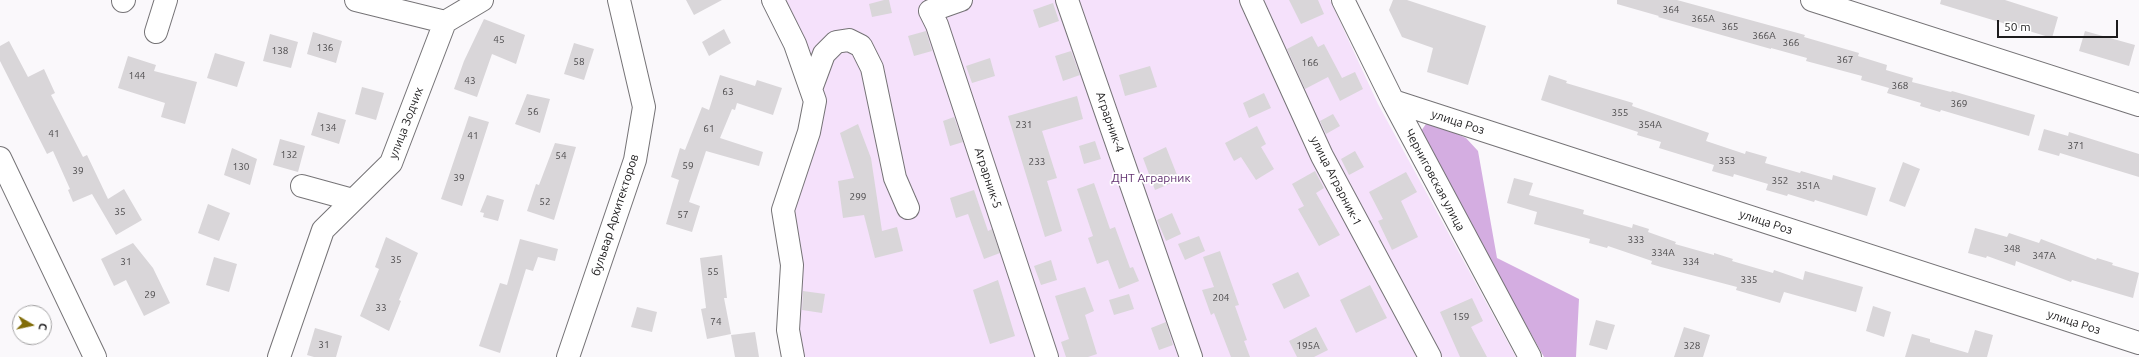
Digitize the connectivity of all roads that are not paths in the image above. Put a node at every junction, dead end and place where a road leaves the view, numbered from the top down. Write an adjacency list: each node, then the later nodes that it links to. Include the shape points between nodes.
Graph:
1 (166, 0): 12 (street)
2 (356, 0): 11 (street)
3 (482, 0): 11 (street)
4 (619, 0): 23 (street, бульвар Архитекторов, via 644,107 635,160)
5 (773, 0): 13 (street, via 795,44)
6 (1068, 0): 26 (street, Аграрник-4)
7 (1251, 0): 27 (street, улица Аграрник-1, via 1322,156)
8 (1343, 0): 14 (street, Черниговская улица)
9 (1812, 0): 15 (street)
10 (940, 4): 25 (street, Аграрник-5, via 937,25)
11 (445, 22): 18 (street, улица Зодчих, via 390,163)
12 (156, 32)
13 (811, 89): 19 (street, via 824,54 836,42 849,40 861,46 872,68 895,178); 24 (street, via 815,101 810,132 783,210 792,265 788,330)
14 (1392, 101): 20 (street, улица Роз); 28 (street, Черниговская улица)
15 (2139, 105)
16 (0, 158): 21 (street)
17 (302, 186): 18 (street)
18 (353, 200): 22 (street, улица Зодчих, via 323,230)
19 (908, 208)
20 (2139, 343)
21 (95, 357)
22 (279, 357)
23 (568, 357)
24 (793, 357)
25 (1047, 357)
26 (1191, 357)
27 (1430, 357)
28 (1530, 357)

